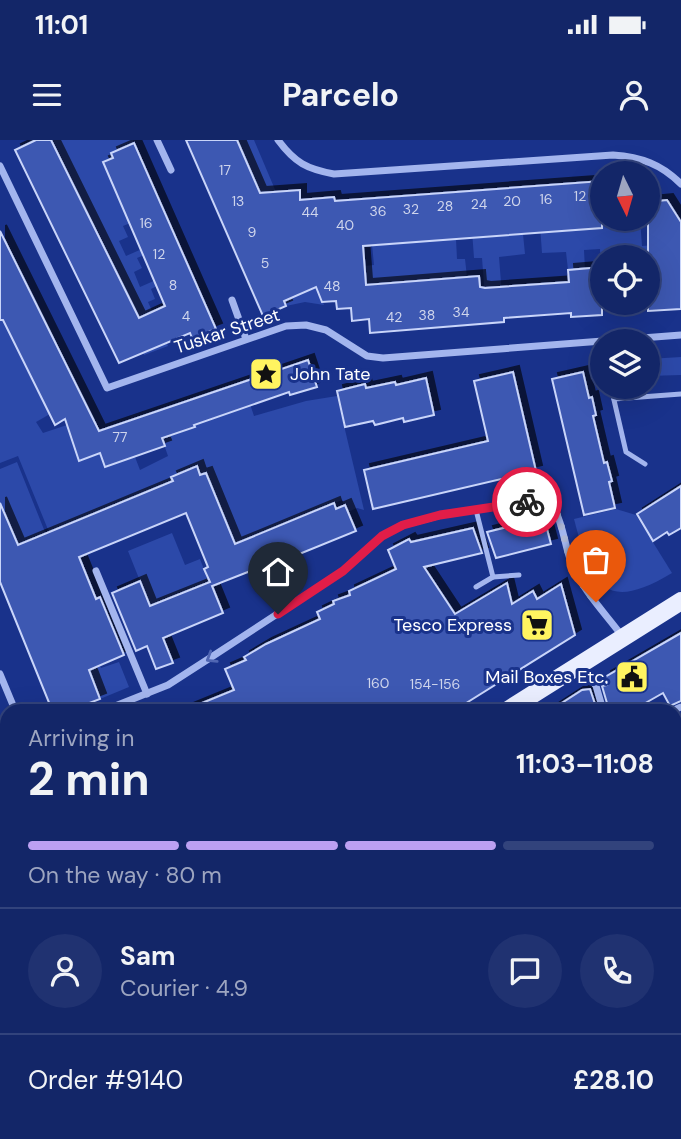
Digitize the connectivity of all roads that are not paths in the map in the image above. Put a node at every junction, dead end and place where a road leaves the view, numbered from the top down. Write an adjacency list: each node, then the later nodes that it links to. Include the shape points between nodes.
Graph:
1 (157, 140): 4 (street)
2 (278, 140): 5 (street, via 292,158 310,169 334,174 613,155 639,157 664,168)
3 (0, 166): 9 (street, Tuskar Street, via 107,388)
4 (171, 170)
5 (681, 184)
6 (232, 300): 9 (street)
7 (681, 335): 8 (street, Tuskar Street)
8 (660, 337)
9 (246, 339): 10 (street, Tuskar Street, via 286,326 306,325 326,330 367,356 383,358)
10 (590, 342)
11 (681, 394): 12 (lane)
12 (660, 396)
13 (614, 399): 14 (lane, via 626,452)
14 (645, 464)
15 (476, 510): 18 (lane); 21 (street, via 540,500 552,504 579,581); 24 (street, one-way to 24, via 403,525 382,536 343,571)
16 (96, 571): 24 (street)
17 (519, 575): 18 (lane)
18 (493, 577): 19 (lane)
19 (476, 587)
20 (681, 601): 21 (main road)
21 (623, 638): 22 (main road)
22 (581, 664): 27 (main road); 28 (street)
23 (0, 674): 25 (street)
24 (147, 694): 26 (street)
25 (12, 704)
26 (121, 704)
27 (518, 704)
28 (601, 704)

